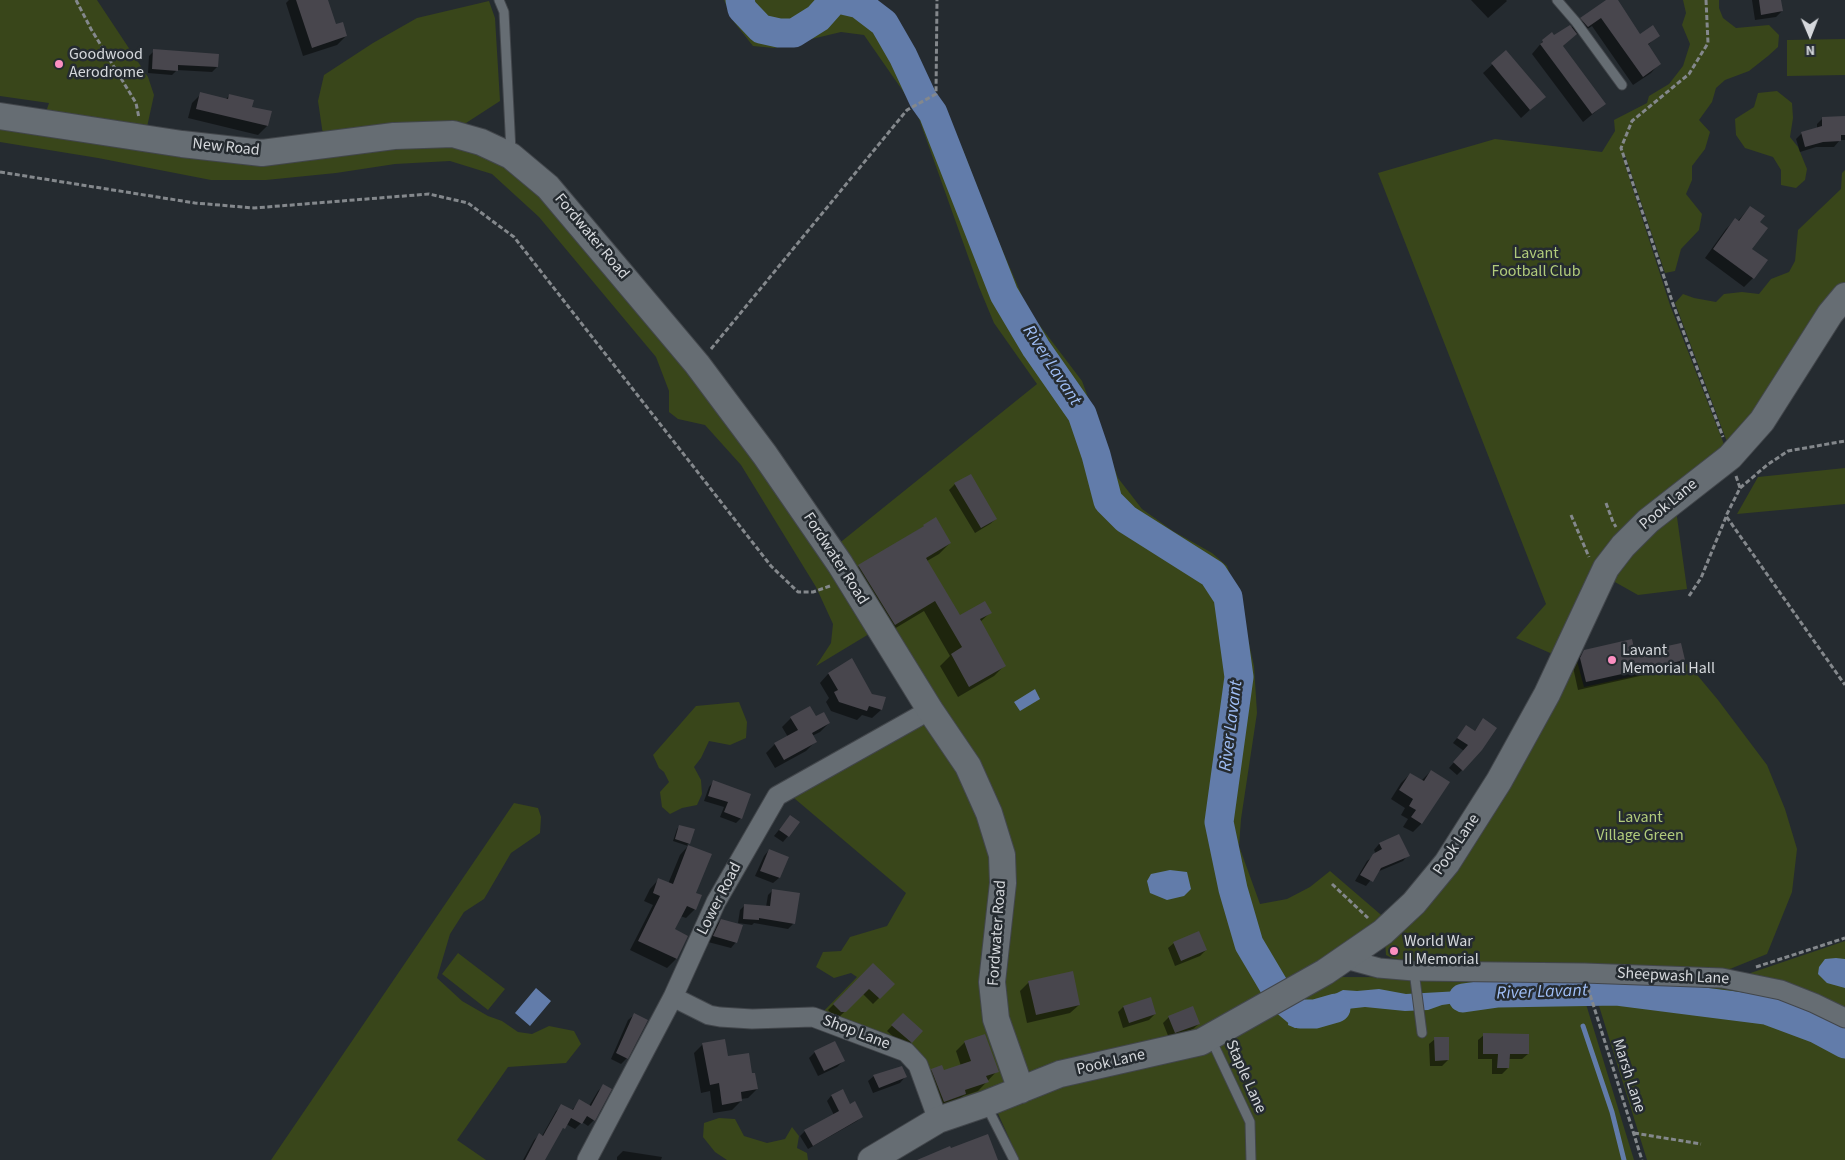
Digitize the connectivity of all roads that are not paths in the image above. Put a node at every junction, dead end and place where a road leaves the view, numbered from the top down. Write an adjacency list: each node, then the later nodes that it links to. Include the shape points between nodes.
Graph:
1 (499, 0): 6 (lane, via 504,12)
2 (1558, 0): 3 (lane)
3 (1622, 85)
4 (0, 116): 5 (street, New Road, via 262,153 394,136)
5 (453, 134): 6 (street, Fordwater Road)
6 (511, 156): 8 (street, Fordwater Road, via 548,187 697,364 840,564)
7 (1845, 296): 9 (street, Pook Lane, via 1830,314 1762,421 1730,457 1648,521 1622,546 1606,568 1547,694 1499,781 1447,863 1414,903 1383,932)
8 (930, 710): 11 (street, Lower Road, via 776,796 716,902); 15 (street, Fordwater Road, via 968,766 989,813 1002,855 1003,884 992,982 996,1018)
9 (1346, 959): 10 (street, Sheepwash Lane); 14 (street, Pook Lane)
10 (1415, 979): 12 (street, Sheepwash Lane, via 1584,973 1722,978 1781,990); 13 (lane)
11 (673, 997): 17 (street, Shop Lane, via 709,1015 752,1019 813,1017 906,1052 918,1065); 18 (street, Lower Road)
12 (1845, 1018)
13 (1422, 1033)
14 (1210, 1037): 15 (street, Pook Lane, via 1201,1042 1060,1074); 21 (lane, Staple Lane, via 1250,1122)
15 (1021, 1090): 16 (street, Pook Lane)
16 (986, 1104): 17 (street, Pook Lane); 20 (lane)
17 (938, 1120): 19 (street, Pook Lane)
18 (587, 1160)
19 (871, 1160)
20 (1014, 1160)
21 (1251, 1160)

